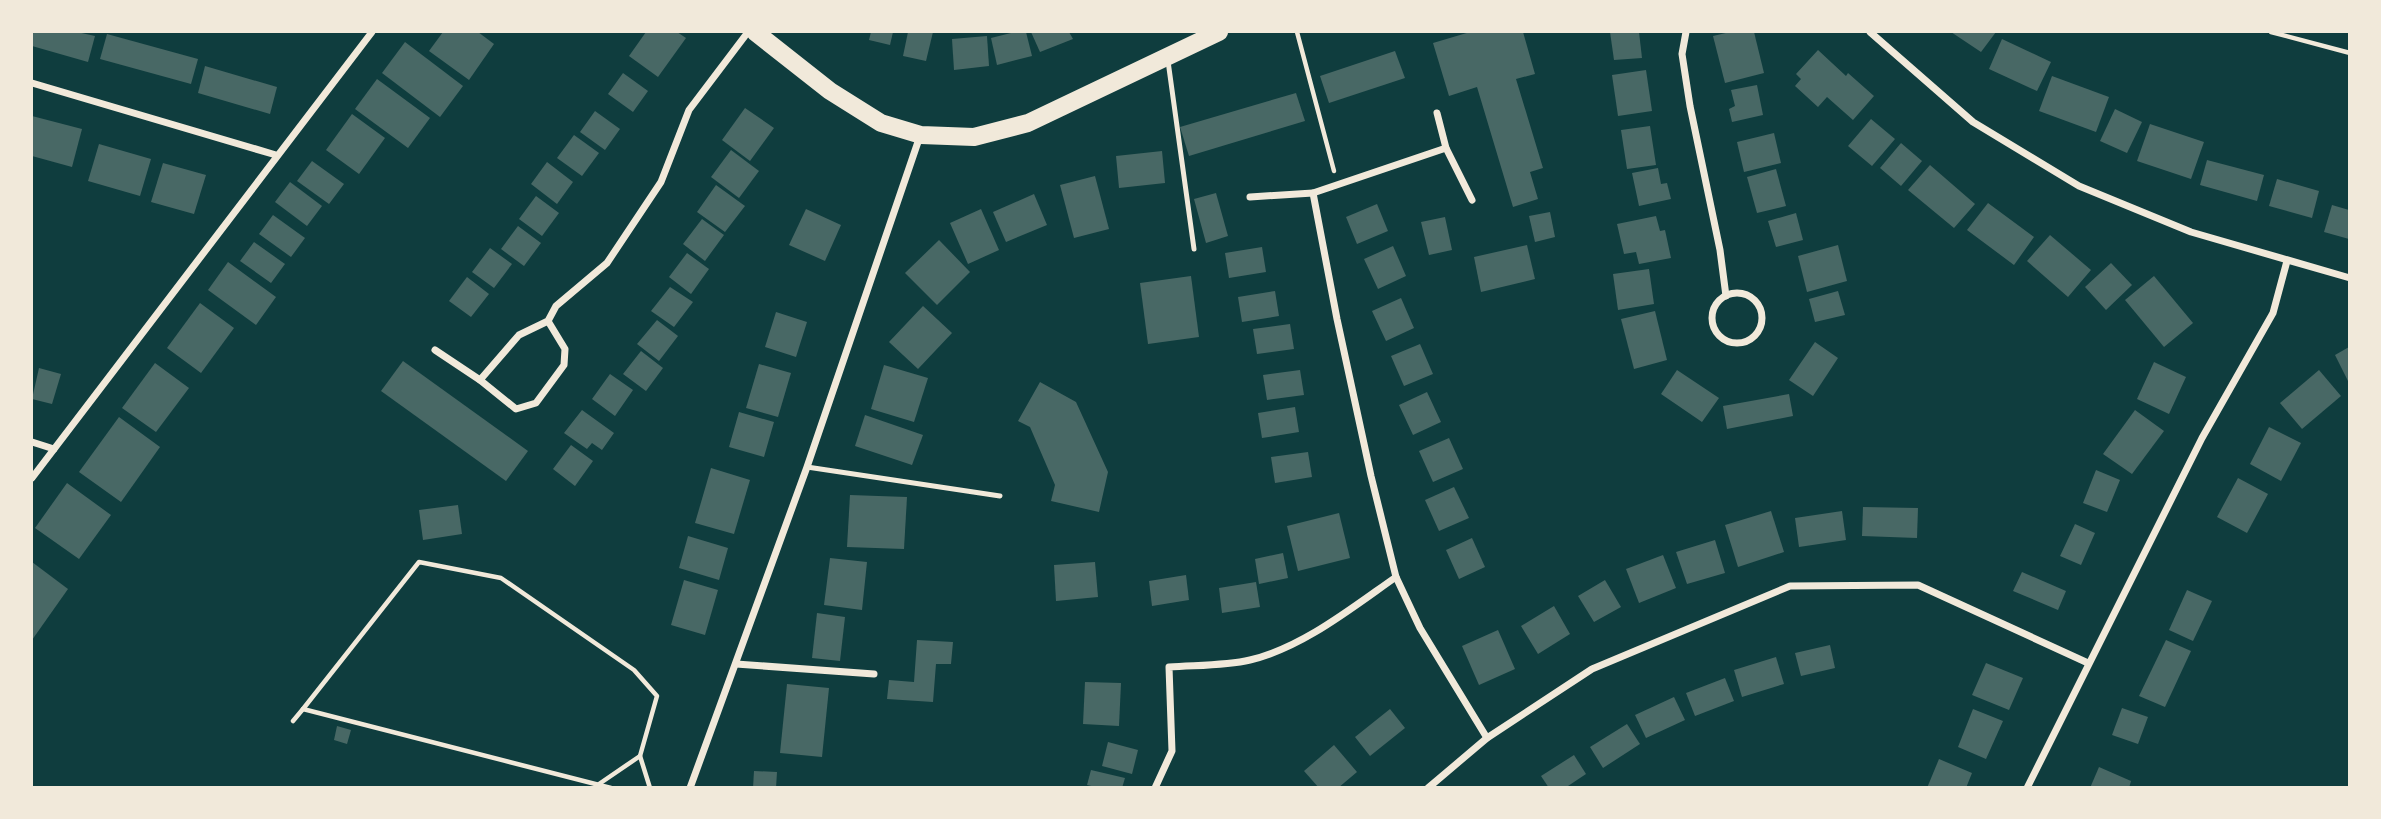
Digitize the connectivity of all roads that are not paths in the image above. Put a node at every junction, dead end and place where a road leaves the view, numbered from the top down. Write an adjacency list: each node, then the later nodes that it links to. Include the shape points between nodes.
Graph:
1 (372, 32): 12 (street)
2 (748, 32): 20 (street, via 689,110 661,182 607,263 556,306)
3 (755, 32): 10 (main road, via 870,117)
4 (1219, 32): 7 (main road)
5 (1686, 32): 19 (street, via 1682,54)
6 (1870, 32): 17 (street, via 1973,122 2079,186 2191,232)
7 (1168, 57): 10 (main road, via 1028,123 974,137); 16 (lane)
8 (32, 83): 12 (street)
9 (1437, 113): 11 (street)
10 (921, 135): 25 (street)
11 (1446, 148): 13 (street); 15 (street)
12 (276, 155): 24 (street)
13 (1313, 193): 14 (street); 28 (street, via 1336,319)
14 (1250, 197)
15 (1472, 200)
16 (1194, 249)
17 (2287, 261): 18 (street); 29 (street, via 2273,313 2202,438)
18 (2350, 278)
19 (1726, 296): 19 (street, via 1750,297 1760,309 1761,325 1752,338 1736,344 1721,338 1712,324 1714,307)
20 (548, 321): 22 (street, via 519,335); 22 (street, via 565,349 564,365 536,403 516,409)
21 (435, 350): 22 (street)
22 (480, 380)
23 (32, 442): 24 (street)
24 (54, 449): 26 (street)
25 (807, 467): 27 (lane); 30 (street)
26 (32, 478)
27 (1000, 496)
28 (1396, 577): 32 (street, via 1420,628); 34 (street, via 1289,646 1249,660 1169,667 1172,751)
29 (2088, 663): 32 (street, via 1918,585 1790,586 1592,669); 36 (street)
30 (736, 664): 31 (street); 33 (street)
31 (874, 674)
32 (1487, 738): 35 (street)
33 (690, 788)
34 (1155, 788)
35 (1428, 788)
36 (2027, 788)

